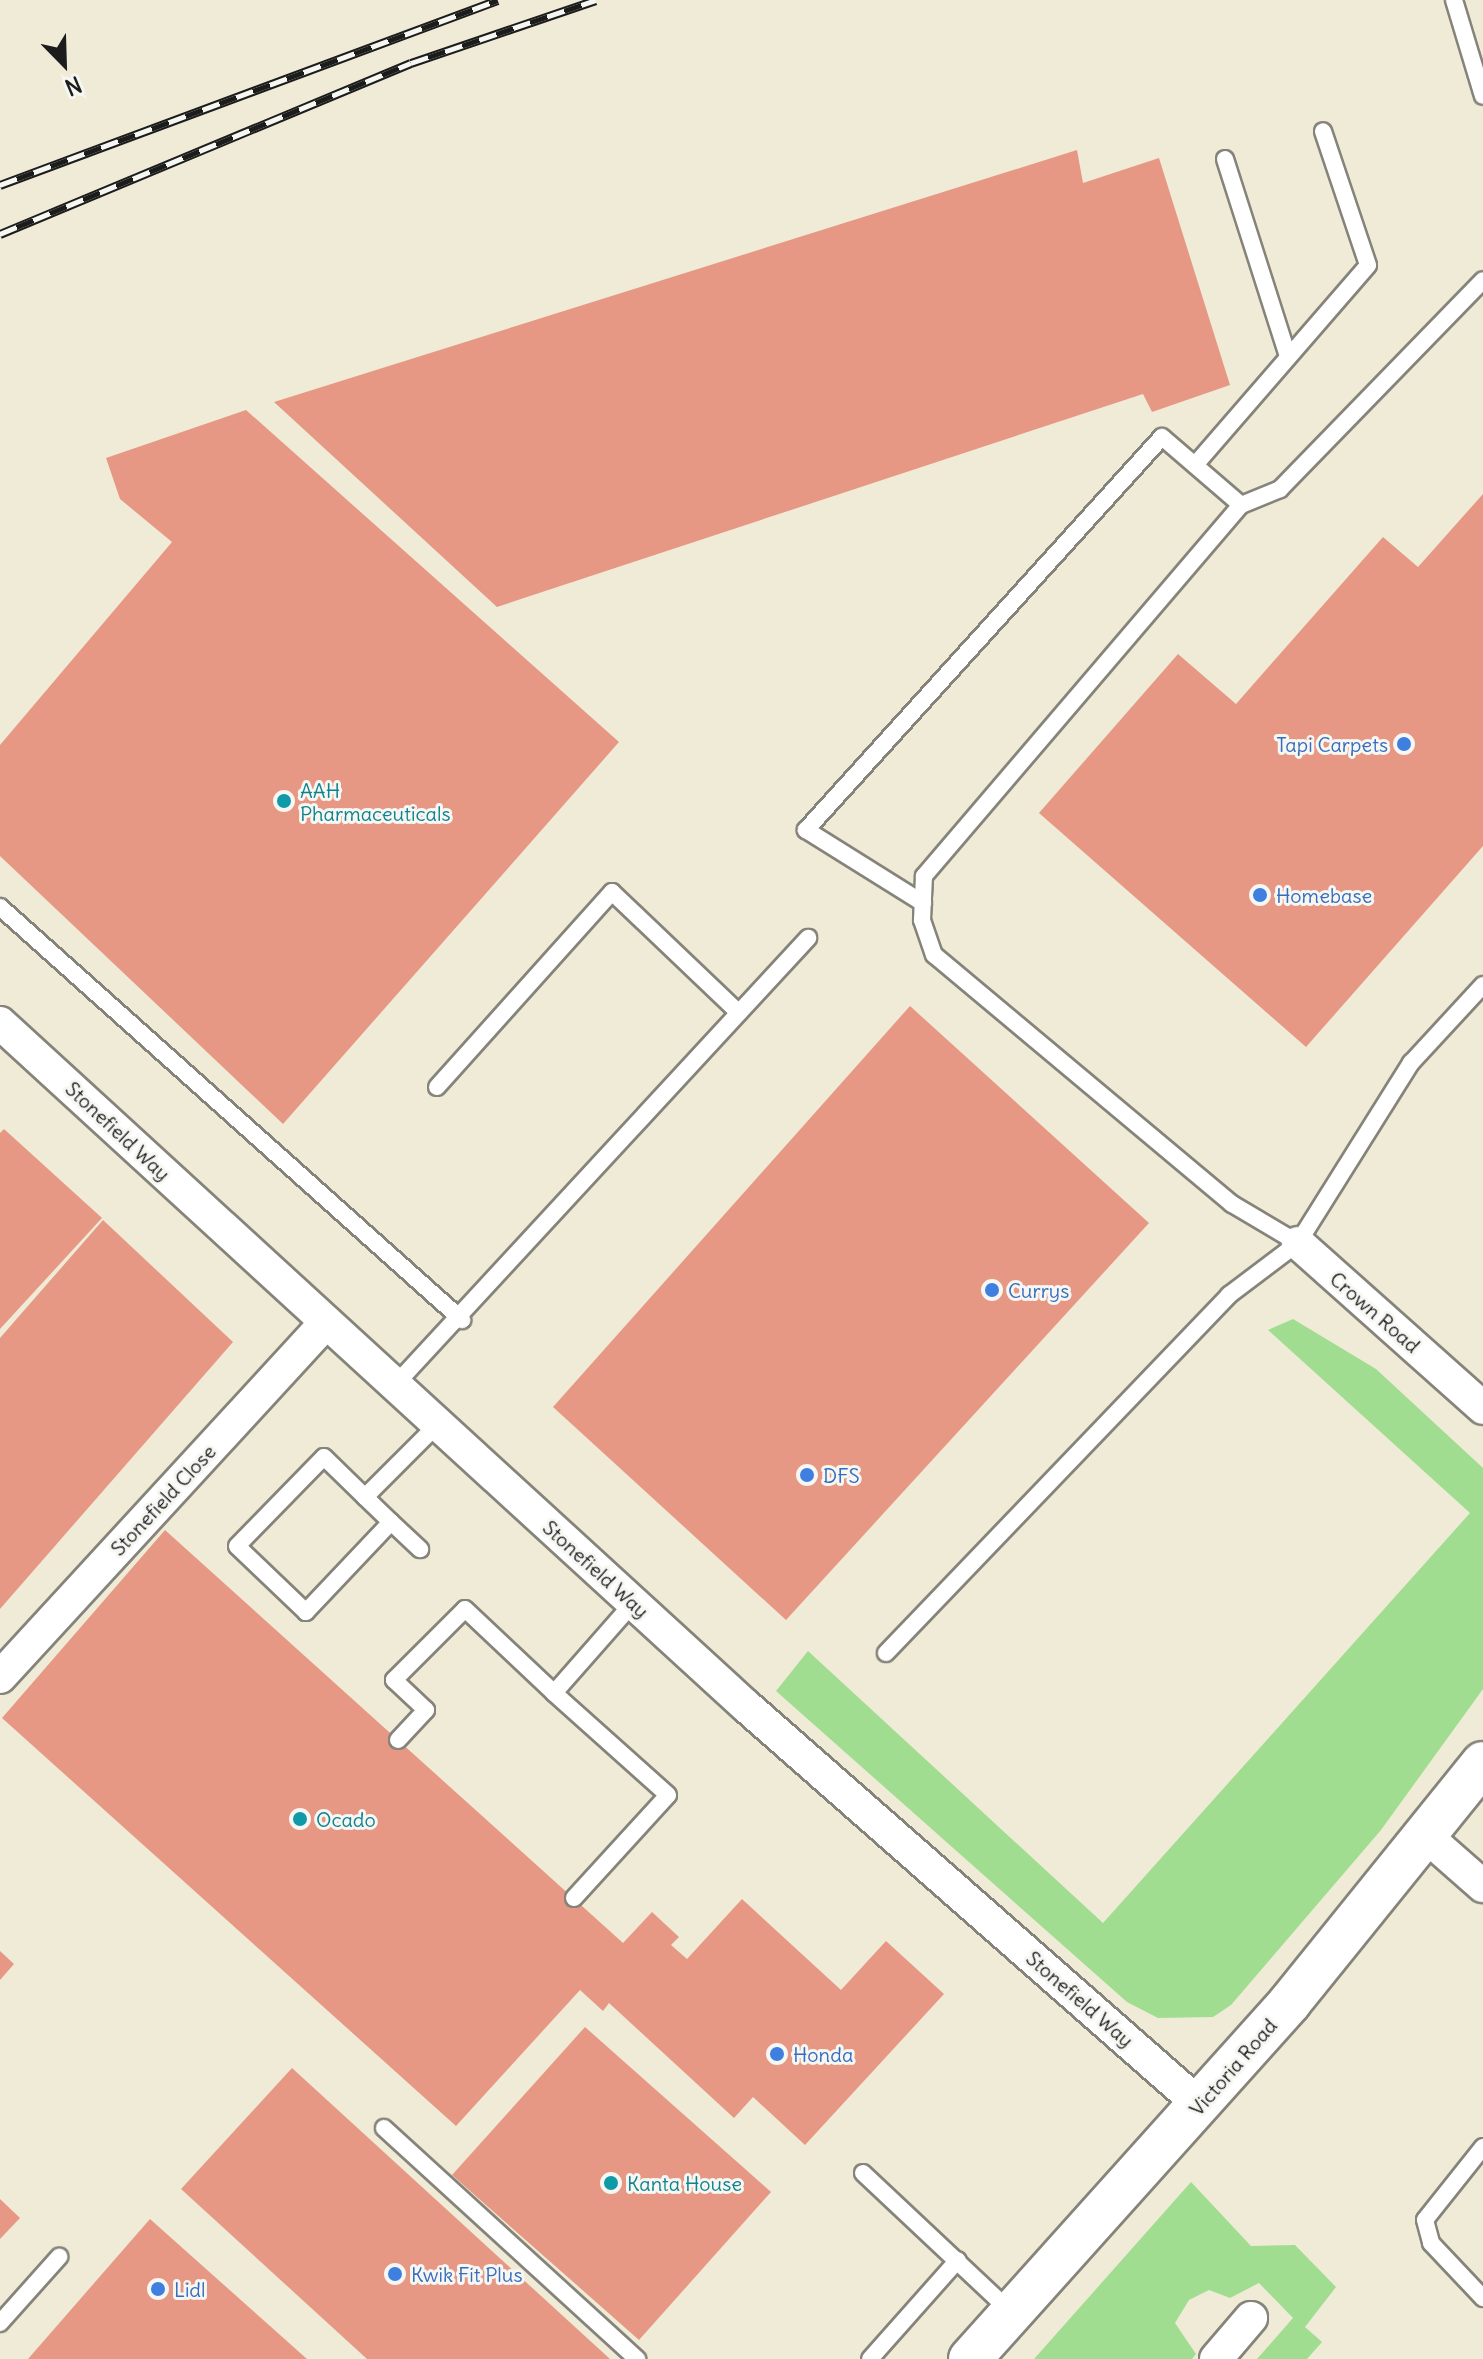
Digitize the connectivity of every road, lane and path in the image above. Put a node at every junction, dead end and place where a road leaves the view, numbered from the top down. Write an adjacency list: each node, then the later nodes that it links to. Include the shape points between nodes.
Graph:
1 (1454, 0): 2 (lane)
2 (1483, 96)
3 (1323, 131): 6 (lane, via 1368,265)
4 (1225, 159): 6 (lane)
5 (1483, 280): 8 (lane, via 1280,489)
6 (1288, 357): 7 (lane)
7 (1195, 465): 8 (lane); 9 (lane, via 1162,437 806,830)
8 (1241, 505): 9 (lane, via 924,876)
9 (923, 903): 16 (lane, via 934,955 973,992 1232,1204)
10 (0, 907): 17 (lane)
11 (808, 938): 13 (lane)
12 (1483, 985): 16 (lane, via 1411,1063)
13 (739, 1013): 15 (lane, via 612,892); 17 (lane)
14 (0, 1023): 18 (street, Stonefield Way)
15 (437, 1087)
16 (1298, 1243): 19 (street, Crown Road); 27 (lane, via 1229,1295)
17 (462, 1320): 20 (lane)
18 (326, 1322): 20 (street, Stonefield Way); 28 (street, Stonefield Close)
19 (1468, 1384): 21 (street, Crown Road)
20 (395, 1385): 22 (street, Stonefield Way)
21 (1483, 1408)
22 (438, 1424): 23 (lane); 26 (street, Stonefield Way)
23 (365, 1497): 24 (lane); 24 (lane, via 324,1457 237,1546 306,1612)
24 (391, 1522): 25 (lane)
25 (420, 1549)
26 (633, 1603): 29 (lane); 35 (street, Stonefield Way)
27 (886, 1653)
28 (0, 1677)
29 (554, 1693): 30 (lane, via 465,1609 394,1680 426,1710); 34 (lane, via 668,1795)
30 (398, 1740)
31 (1483, 1763): 32 (street, Victoria Road)
32 (1426, 1836): 33 (street); 35 (street, Victoria Road)
33 (1483, 1886)
34 (574, 1898)
35 (1200, 2105): 42 (street, Victoria Road)
36 (384, 2128): 45 (lane)
37 (1483, 2147): 41 (lane, via 1425,2220 1431,2243)
38 (863, 2173): 40 (lane)
39 (59, 2257): 44 (lane)
40 (958, 2260): 42 (lane); 46 (lane)
41 (1483, 2298)
42 (1012, 2313): 47 (street, Victoria Road)
43 (1251, 2318): 48 (street)
44 (0, 2323)
45 (637, 2359)
46 (870, 2359)
47 (970, 2359)
48 (1216, 2359)

